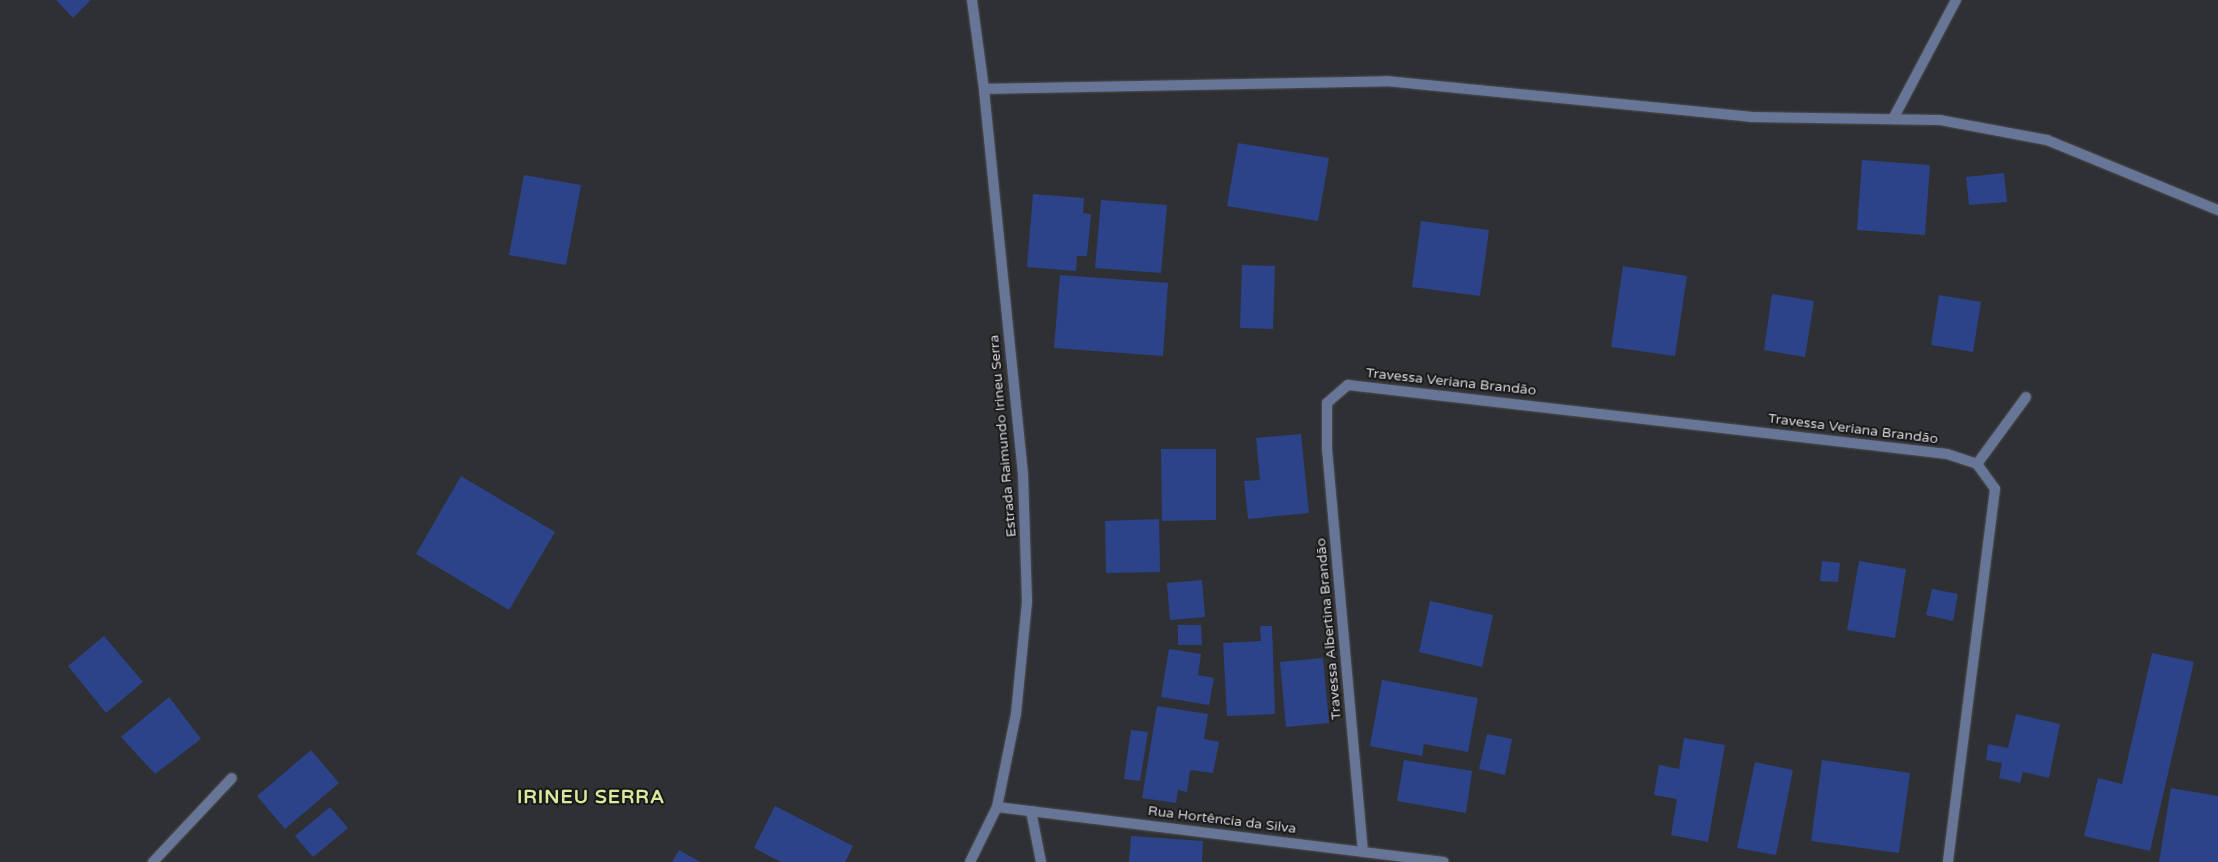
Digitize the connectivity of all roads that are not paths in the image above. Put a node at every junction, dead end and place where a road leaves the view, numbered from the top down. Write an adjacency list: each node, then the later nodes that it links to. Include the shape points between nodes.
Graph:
1 (972, 0): 3 (street, Estrada Raimundo Irineu Serra)
2 (1956, 0): 4 (street)
3 (984, 89): 4 (street, via 1386,80 1750,118); 10 (street, Estrada Raimundo Irineu Serra, via 1023,474 1027,601 1016,714)
4 (1893, 119): 5 (street, via 1940,120 2047,140)
5 (2218, 210)
6 (2026, 397): 8 (street)
7 (1327, 403): 8 (street, Travessa Veriana Brandão, via 1348,385 1398,389 1947,454); 12 (street, Travessa Albertina Brandão, via 1327,448)
8 (1977, 464): 17 (street, via 1995,489)
9 (232, 778): 13 (street)
10 (997, 807): 11 (street, Rua Hortência da Silva); 14 (street, Estrada Raimundo Irineu Serra)
11 (1032, 811): 12 (street, Rua Hortência da Silva); 15 (street)
12 (1363, 852): 16 (street, Rua Hortência da Silva)
13 (153, 862)
14 (970, 862)
15 (1041, 862)
16 (1444, 862)
17 (1948, 862)

